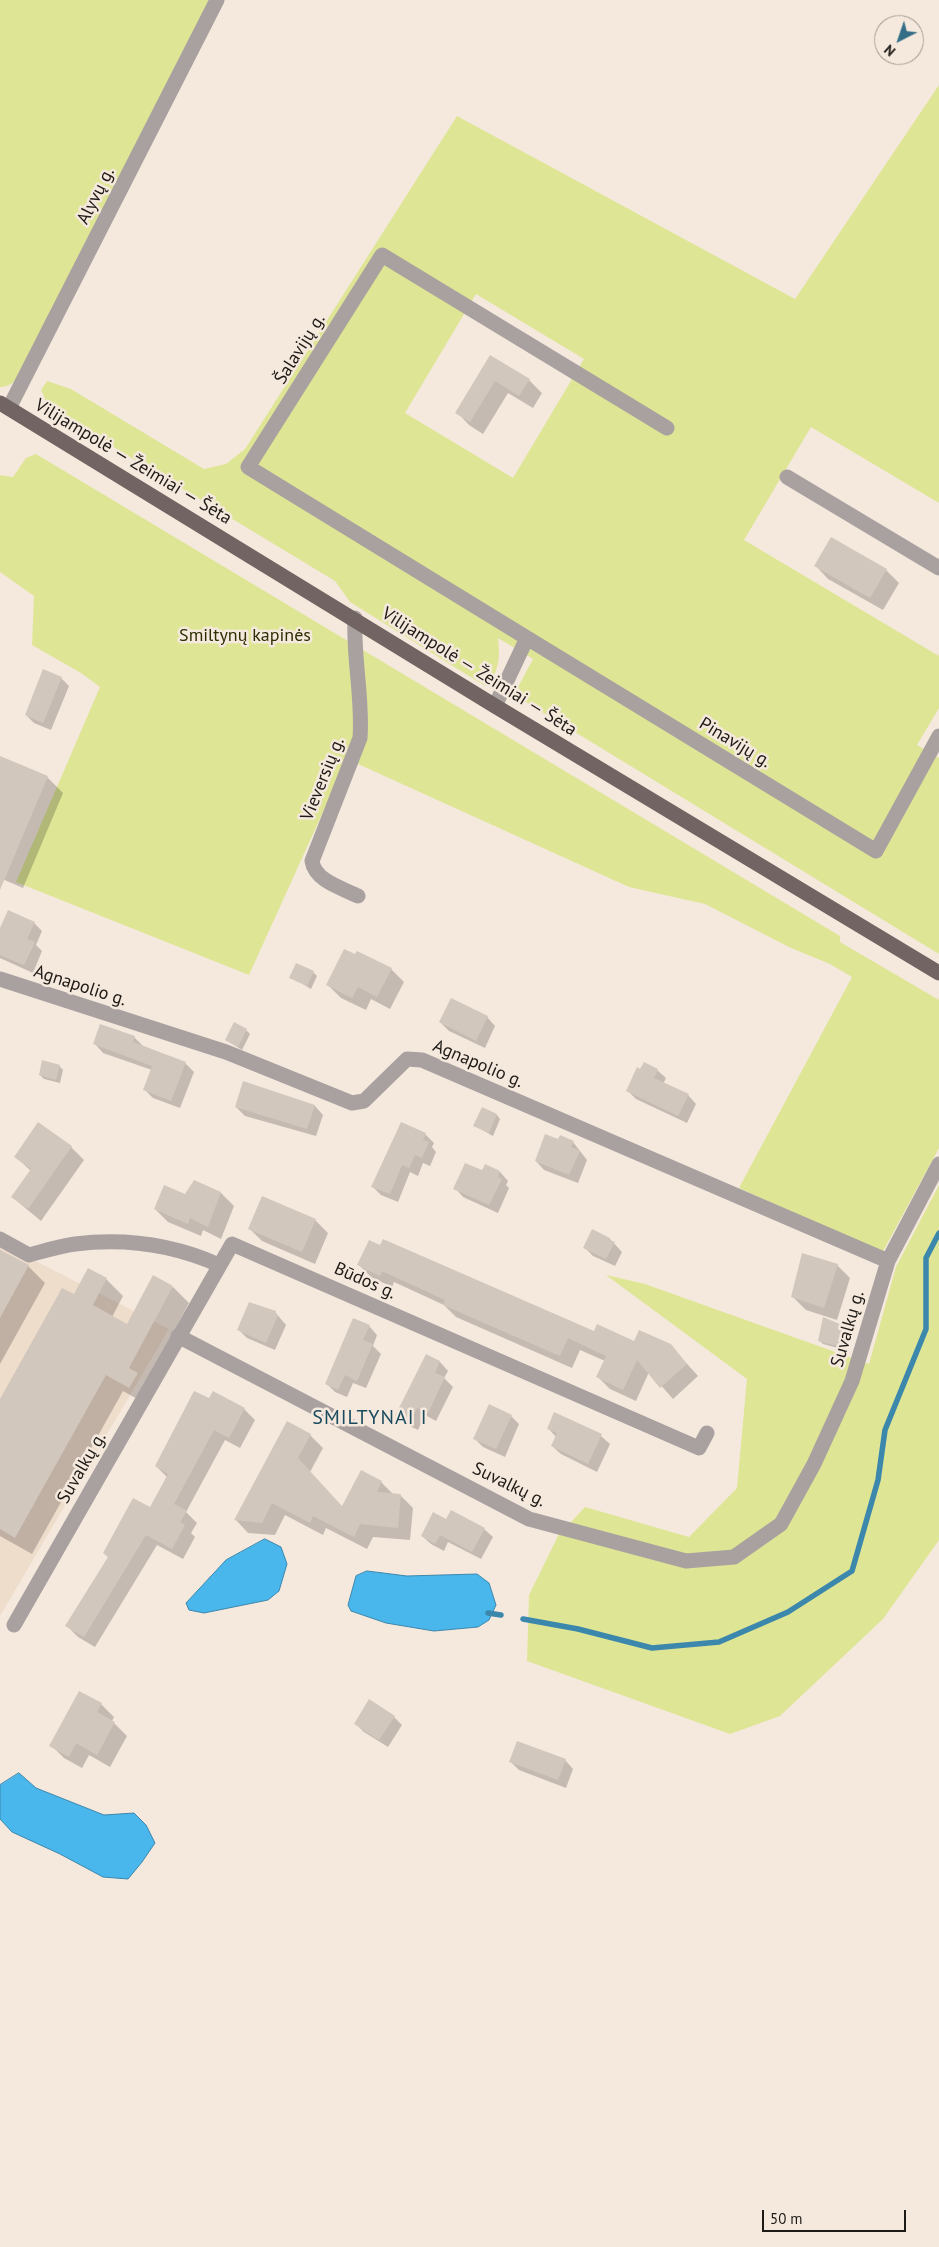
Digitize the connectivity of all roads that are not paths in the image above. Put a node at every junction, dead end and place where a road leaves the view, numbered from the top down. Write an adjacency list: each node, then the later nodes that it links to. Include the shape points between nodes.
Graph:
1 (217, 0): 2 (street, Alyvų g.)
2 (4, 406): 6 (main road, Vilijampolė — Žeimiai — Šėta)
3 (667, 428): 7 (street, Šalavijų g., via 382,255 248,467)
4 (787, 477): 5 (street)
5 (939, 568)
6 (355, 618): 8 (main road, Vilijampolė — Žeimiai — Šėta); 10 (street, Vieversių g., via 360,738 312,861 323,879)
7 (527, 638): 8 (street); 9 (street, Pinavijų g., via 876,851)
8 (496, 706): 11 (main road, Vilijampolė — Žeimiai — Šėta)
9 (939, 736)
10 (358, 896)
11 (939, 972)
12 (0, 979): 15 (street, Agnapolio g., via 226,1052 352,1103 364,1101 407,1059 422,1060)
13 (939, 1164): 15 (street, Suvalkų g.)
14 (0, 1239): 16 (street, via 29,1255 75,1244 147,1243 200,1256)
15 (888, 1261): 17 (street, Suvalkų g., via 852,1381 814,1464 781,1524 734,1557 686,1562 529,1518)
16 (219, 1265): 17 (street); 18 (street, Būdos g., via 232,1244 699,1448)
17 (178, 1336): 19 (street, Suvalkų g.)
18 (707, 1433)
19 (14, 1626)

